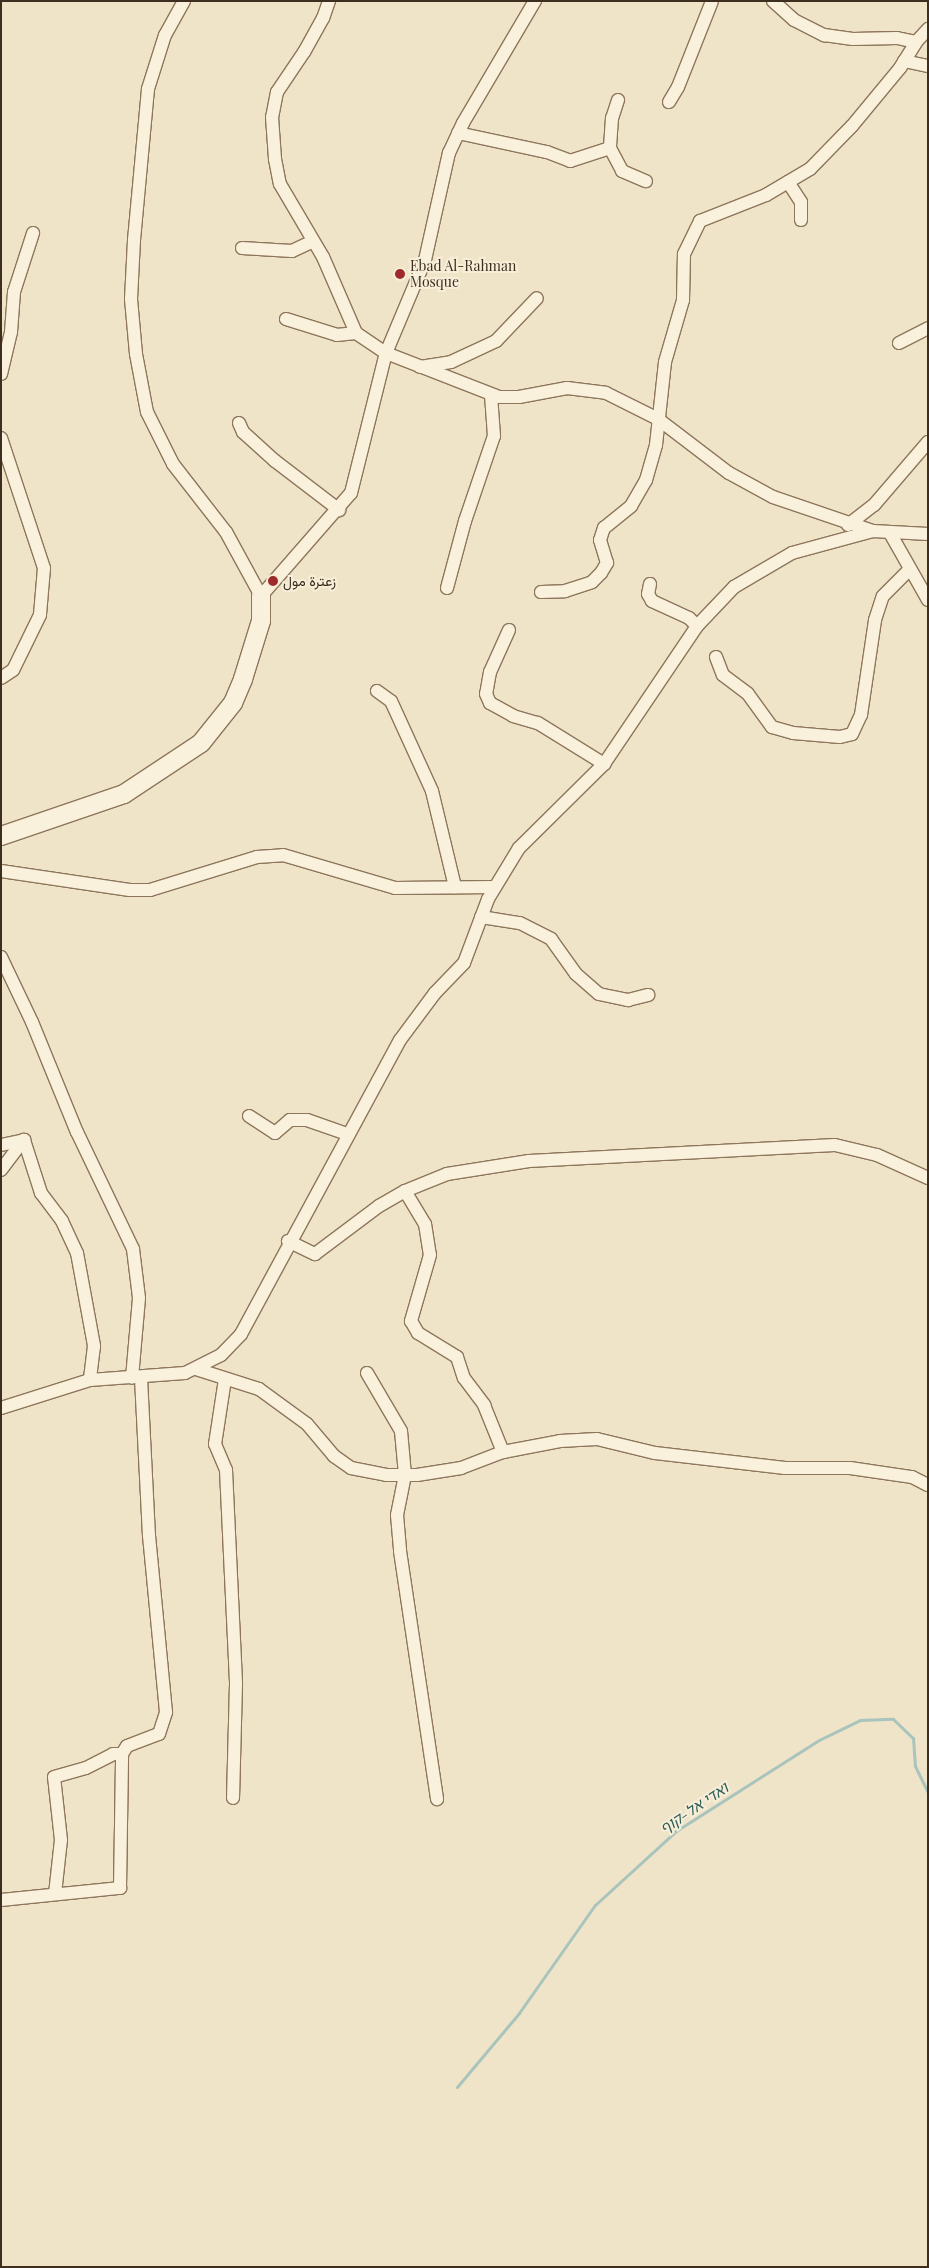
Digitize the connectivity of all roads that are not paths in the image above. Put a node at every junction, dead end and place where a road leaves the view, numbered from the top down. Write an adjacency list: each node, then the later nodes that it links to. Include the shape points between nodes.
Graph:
1 (184, 1): 42 (street, via 165,35 148,89 131,299 136,354 147,412 173,464 226,532)
2 (329, 1): 18 (street, via 304,52 277,92 272,117 280,184)
3 (535, 1): 12 (street)
4 (712, 1): 11 (street, via 682,79)
5 (773, 1): 7 (street, via 794,20 824,35 853,39 897,38)
6 (928, 29): 7 (street)
7 (916, 42): 8 (street)
8 (904, 61): 9 (street); 15 (street, via 852,126 810,169)
9 (928, 66)
10 (618, 100): 13 (street, via 612,118)
11 (669, 102)
12 (458, 133): 13 (street, via 546,152 570,161); 25 (street, via 449,154 425,260)
13 (610, 148): 14 (street, via 622,171)
14 (646, 181)
15 (788, 182): 16 (street, via 801,202); 29 (street, via 766,195 700,221 687,244 683,300 665,362)
16 (801, 220)
17 (33, 233): 27 (street, via 14,292 11,332)
18 (314, 241): 19 (street, via 292,251); 23 (street)
19 (242, 248)
20 (537, 298): 26 (street, via 496,341 452,362)
21 (286, 319): 23 (street, via 337,335)
22 (928, 328): 24 (street)
23 (356, 332): 25 (street)
24 (899, 343)
25 (386, 353): 26 (street); 33 (street, via 351,493)
26 (420, 367): 28 (street)
27 (1, 374)
28 (491, 394): 29 (street, via 519,397 567,388 606,393); 40 (street, via 494,436 465,521)
29 (658, 419): 34 (street, via 705,457 752,487); 41 (street, via 653,463 641,492 631,506 604,528 600,540 607,562 602,574 592,582 565,591)
30 (239, 423): 33 (street, via 243,432 275,461)
31 (1, 438): 47 (street, via 44,568 40,615 13,670)
32 (928, 442): 34 (street, via 874,505)
33 (339, 510): 42 (street)
34 (848, 524): 35 (street)
35 (873, 532): 36 (street); 44 (street, via 792,553 762,569 734,587)
36 (890, 533): 37 (street); 38 (street)
37 (928, 534)
38 (909, 570): 43 (street); 46 (street, via 883,596 875,620 861,715 852,734 840,737 793,733 772,727 748,694 723,675)
39 (650, 584): 44 (street, via 648,594 652,601 690,618)
40 (447, 588)
41 (542, 592)
42 (261, 596): 50 (street, via 261,621 243,679 233,703 201,743 124,794)
43 (928, 600)
44 (697, 626): 49 (street)
45 (509, 630): 49 (street, via 490,672 486,694 490,703 513,716 538,723)
46 (716, 657)
47 (1, 678)
48 (377, 691): 52 (street, via 391,701 432,791)
49 (604, 764): 53 (street, via 520,848)
50 (1, 836)
51 (1, 872): 52 (street, via 150,890 174,885 228,864 283,855 395,888)
52 (455, 887): 53 (street)
53 (495, 887): 54 (street)
54 (481, 918): 56 (street, via 520,923 551,938 576,974 600,994 628,1000); 58 (street, via 464,963 435,993 400,1040)
55 (1, 957): 67 (street, via 32,1022 77,1132 133,1249 139,1298)
56 (648, 995)
57 (249, 1116): 58 (street, via 275,1133 290,1120 307,1120)
58 (347, 1134): 64 (street)
59 (24, 1140): 60 (street); 61 (street); 69 (street, via 41,1193 62,1221 77,1253 94,1346)
60 (1, 1145)
61 (1, 1170)
62 (928, 1178): 63 (street, via 876,1155 835,1145 529,1161 446,1174)
63 (405, 1191): 64 (street, via 379,1206 315,1254); 71 (street, via 425,1224 430,1255 411,1321 418,1333 457,1357 464,1378 484,1405)
64 (288, 1241): 65 (street, via 241,1334 221,1355)
65 (196, 1369): 67 (street); 68 (street)
66 (367, 1373): 72 (street, via 400,1431)
67 (137, 1378): 69 (street); 74 (street, via 166,1712 159,1734 127,1746)
68 (225, 1379): 72 (street, via 259,1389 288,1407 351,1468); 75 (street, via 215,1444 226,1470 236,1684)
69 (90, 1380): 70 (street)
70 (1, 1408)
71 (503, 1452): 72 (street, via 461,1468); 73 (street, via 560,1441 597,1439 655,1453 785,1468 850,1468 912,1477)
72 (405, 1475): 76 (street, via 397,1515 400,1551)
73 (928, 1485)
74 (122, 1754): 77 (street, via 113,1754 86,1768 54,1778 61,1840); 77 (street, via 120,1888)
75 (233, 1798)
76 (437, 1799)
77 (55, 1894): 78 (street)
78 (1, 1900)

